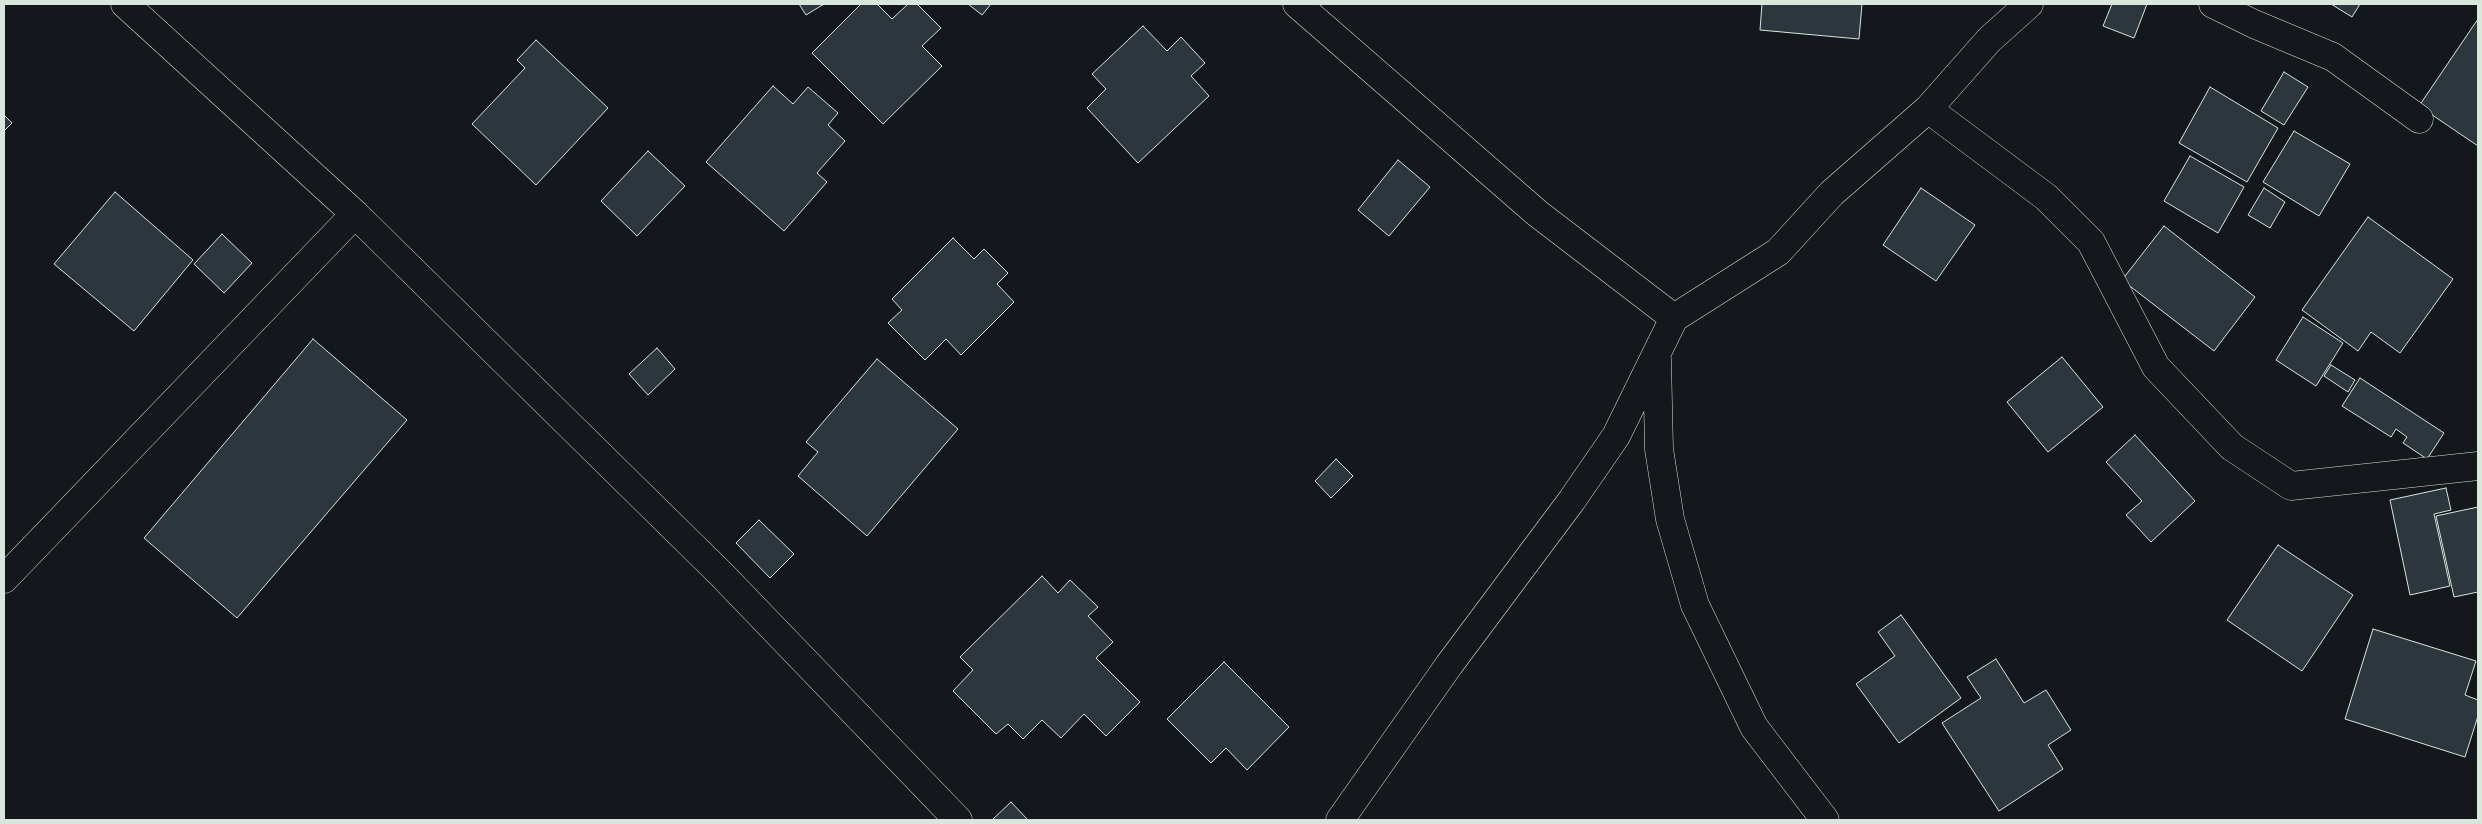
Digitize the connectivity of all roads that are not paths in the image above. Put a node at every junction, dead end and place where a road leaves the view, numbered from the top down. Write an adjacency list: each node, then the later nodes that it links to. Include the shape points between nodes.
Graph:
1 (125, 4): 7 (street)
2 (1297, 4): 8 (street, via 1537,213)
3 (2029, 4): 5 (street, via 1989,40)
4 (2213, 4): 6 (street, via 2333,57)
5 (1928, 108): 8 (street, via 1832,193 1778,252); 10 (street, via 2046,197 2091,242 2156,367 2232,447 2291,486)
6 (2419, 119)
7 (355, 214): 11 (street); 12 (street, via 722,575)
8 (1674, 318): 9 (street)
9 (1657, 355): 13 (street, via 1616,436); 14 (street, via 1659,449 1670,519 1695,605 1754,728)
10 (2478, 466)
11 (4, 579)
12 (958, 820)
13 (1340, 820)
14 (1825, 820)

